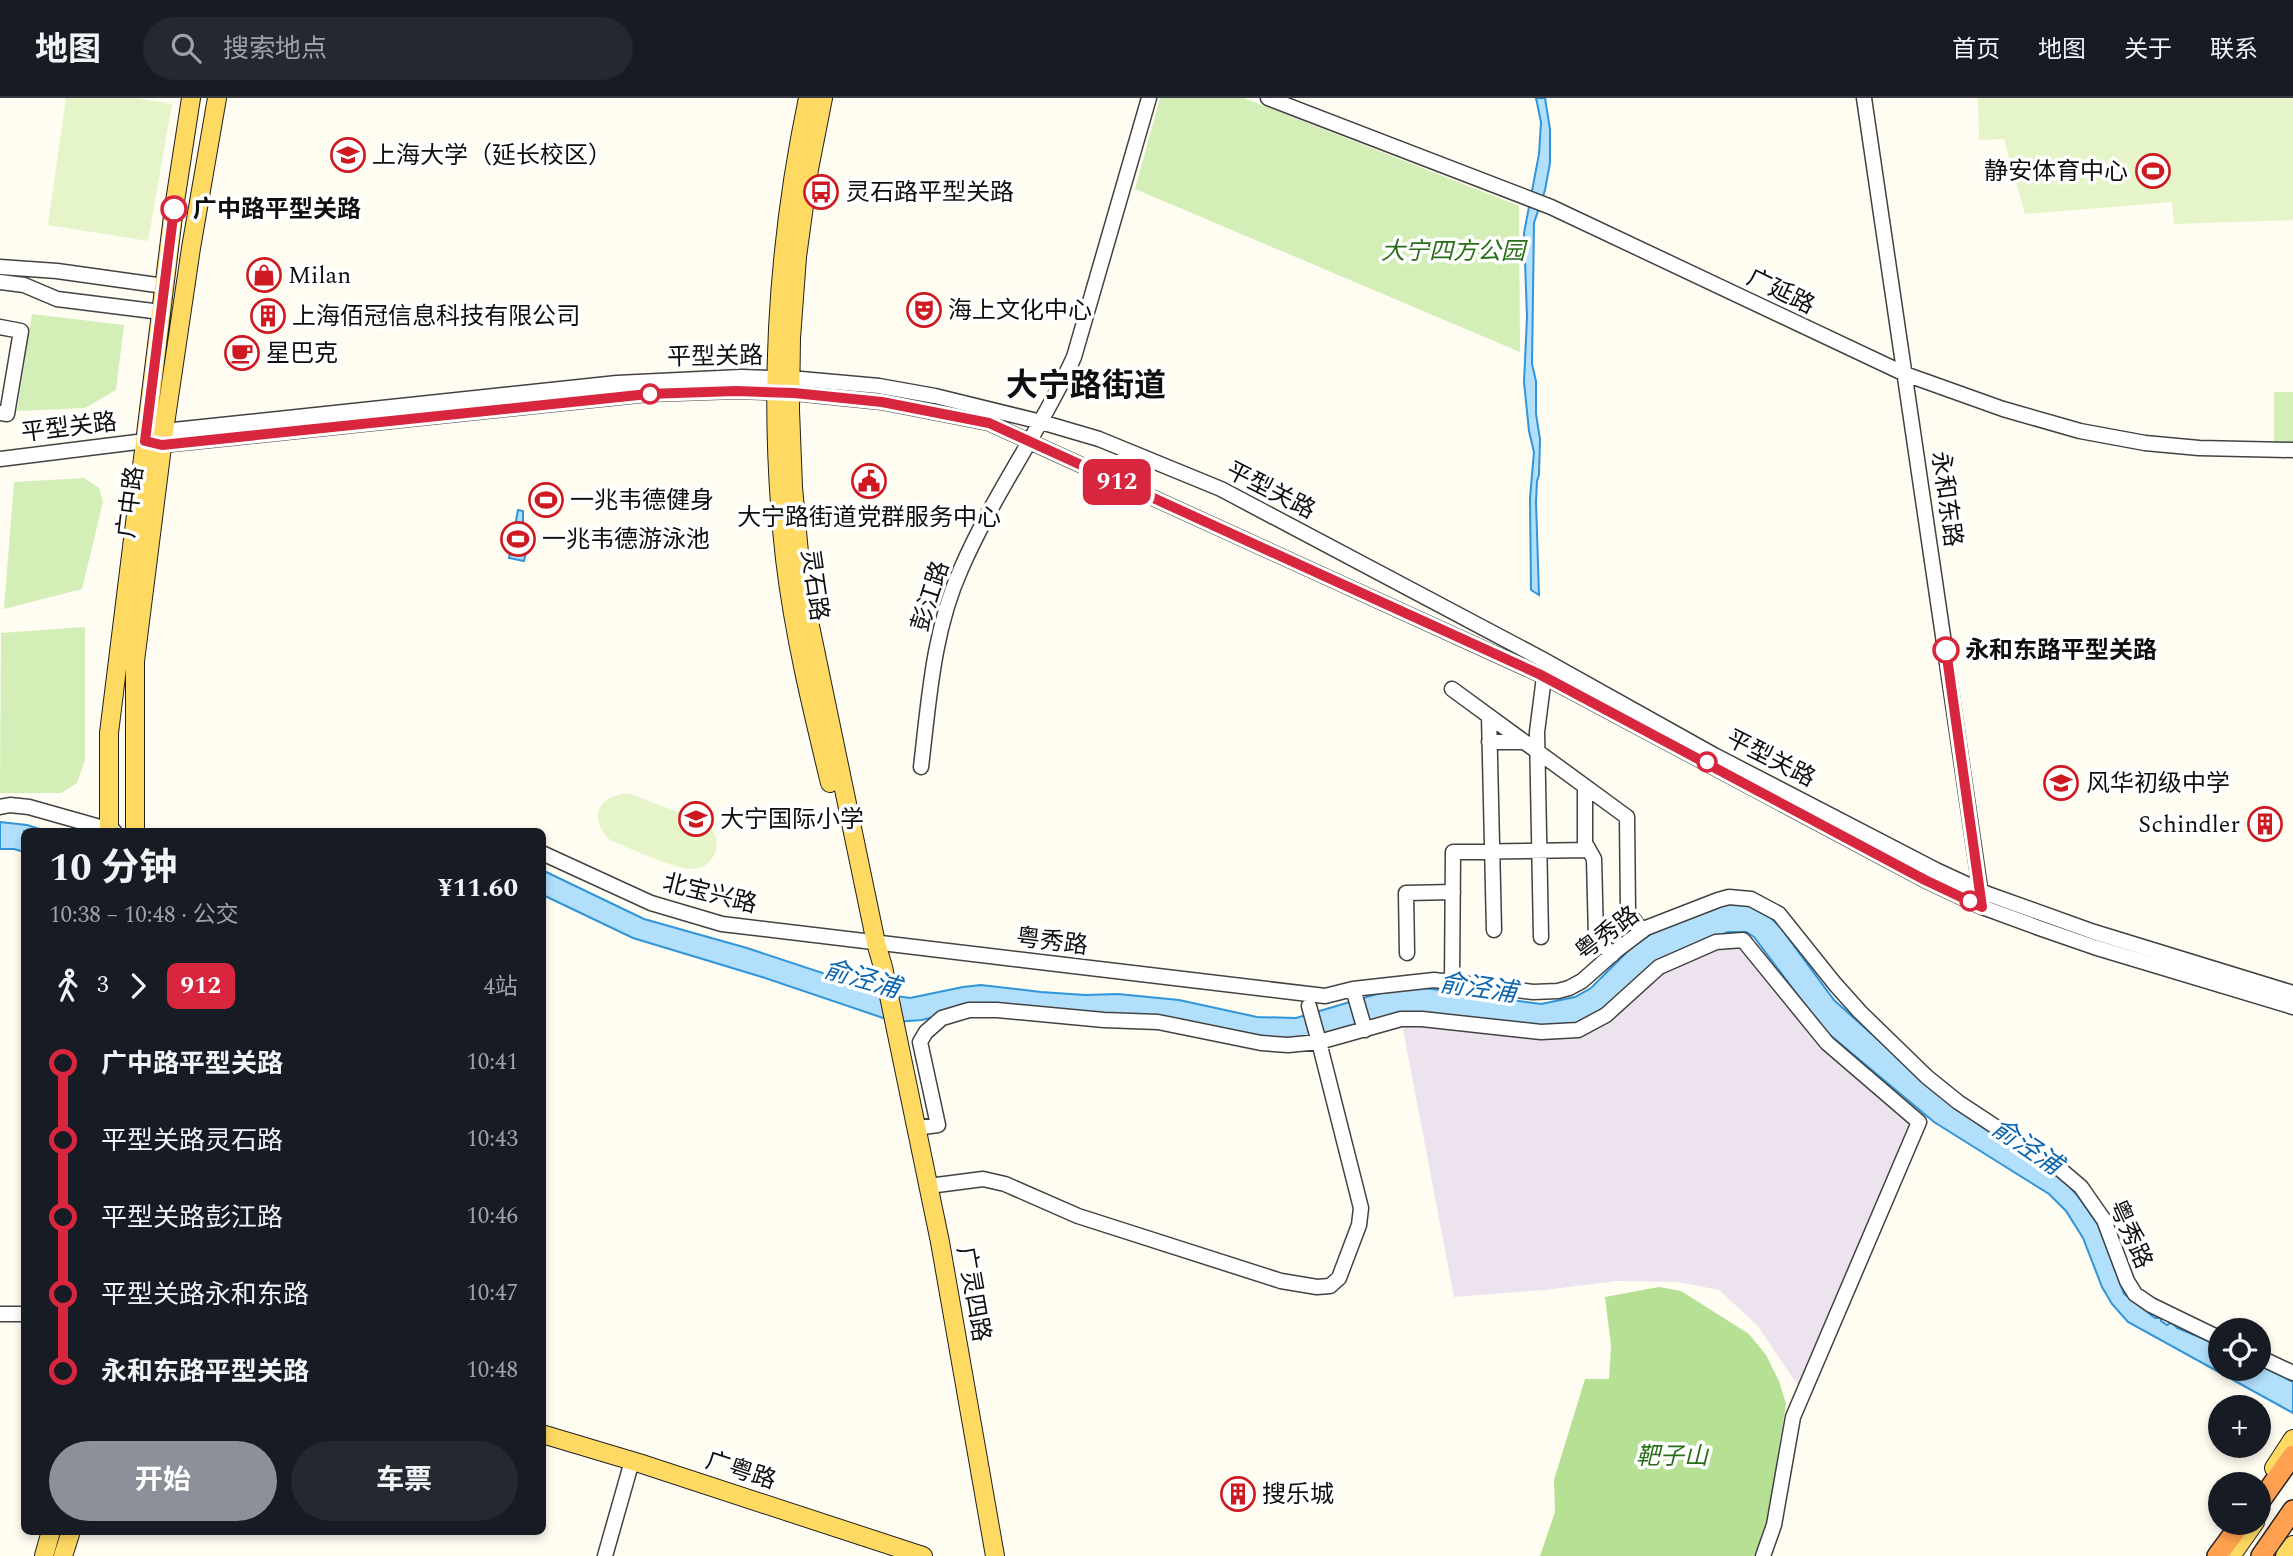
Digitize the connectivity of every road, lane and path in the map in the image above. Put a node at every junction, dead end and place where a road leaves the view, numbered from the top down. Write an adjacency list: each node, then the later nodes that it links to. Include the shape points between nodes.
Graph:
1 (191, 98): 10 (main road, 广中路)
2 (217, 98): 17 (main road, 广中路)
3 (808, 98): 14 (main road, 灵石路, via 794,175 776,334)
4 (822, 98): 14 (main road, 灵石路)
5 (1149, 98): 16 (street, 彭江路, via 1078,347)
6 (1268, 98): 13 (street, 广延路, via 1551,207)
7 (1864, 98): 13 (street, 永和东路)
8 (0, 267): 10 (street)
9 (0, 282): 11 (street, via 24,285 57,299)
10 (164, 286): 11 (main road, 广中路)
11 (161, 312): 17 (main road, 广中路)
12 (0, 327): 15 (street, via 21,331 7,414)
13 (1905, 374): 19 (street, 广延路, via 2080,431 2185,447); 36 (street, 永和东路)
14 (783, 385): 16 (street, 平型关路, via 879,386); 17 (street, 平型关路); 18 (street, 平型关路, via 989,423); 44 (main road, 灵石路, via 809,621)
15 (0, 413)
16 (1040, 422): 18 (street, 彭江路); 36 (street, 平型关路, via 1099,439 1221,489 1714,755)
17 (157, 439): 20 (street, 平型关路); 30 (main road, 广中路, via 109,733); 31 (main road, 广中路, via 135,661)
18 (1028, 441): 21 (street, 平型关路); 26 (street, 彭江路, via 960,569 933,660)
19 (2293, 450)
20 (0, 459)
21 (1544, 677): 25 (street); 38 (street, 平型关路)
22 (1452, 690): 23 (street)
23 (1489, 716): 24 (street); 25 (street)
24 (1489, 742): 25 (street); 33 (street)
25 (1531, 747): 27 (street); 32 (street)
26 (921, 767)
27 (1585, 787): 34 (street, via 1585,843); 39 (street, via 1627,817)
28 (0, 807): 29 (street, via 29,807)
29 (101, 828)
30 (111, 828)
31 (135, 828)
32 (1539, 849): 33 (street); 34 (street); 42 (street)
33 (1493, 850): 37 (street, via 1453,852); 40 (street)
34 (1589, 850): 43 (street, via 1594,859)
35 (546, 855): 44 (street, 北宝兴路, via 627,893 698,918)
36 (1981, 891): 38 (street, 永和东路); 49 (street, 平型关路, via 2094,932)
37 (1453, 892): 45 (street, via 1406,892); 47 (street)
38 (1982, 907): 51 (street, 平型关路, via 2094,947)
39 (1628, 912): 41 (street); 43 (street)
40 (1494, 930)
41 (1642, 931): 46 (street, 粤秀路); 59 (street, 粤秀路, via 1729,897 1751,899 1780,914 1835,984 1918,1069 2081,1187 2104,1220 2135,1294)
42 (1541, 937)
43 (1598, 940): 46 (street)
44 (876, 943): 48 (street, 粤秀路, via 1325,996); 54 (main road, 灵石路)
45 (1407, 953)
46 (1612, 955): 47 (street, 粤秀路, via 1582,981 1558,991)
47 (1452, 982): 48 (street, 粤秀路)
48 (1353, 989): 52 (street)
49 (2293, 993)
50 (1309, 1006): 53 (street)
51 (2293, 1007)
52 (1365, 1030): 53 (street); 85 (street, via 1401,1019 1542,1032 1578,1030 1606,1015 1659,967 1716,942 1743,940 1827,1042 1919,1122 1793,1417 1774,1525)
53 (1318, 1041): 55 (street, via 1288,1045 1158,1022 969,1010 942,1018 920,1042 938,1125); 56 (street, via 1361,1208 1339,1278 1329,1286 1281,1281 1078,1216 1005,1184 983,1179)
54 (900, 1042): 55 (main road, 广灵四路)
55 (916, 1128): 56 (main road, 广灵四路)
56 (929, 1186): 84 (main road, 广灵四路)
57 (0, 1314): 58 (street)
58 (21, 1314)
59 (2208, 1333)
60 (2271, 1363): 61 (street)
61 (2293, 1373)
62 (546, 1435): 65 (main road, 广粤路)
63 (2293, 1439): 67 (main road)
64 (2293, 1454): 68 (highway)
65 (632, 1461): 82 (street); 83 (main road, 广粤路)
66 (2293, 1468): 70 (main road)
67 (2271, 1472)
68 (2271, 1484)
69 (2293, 1497): 90 (main road)
70 (2271, 1499)
71 (2293, 1510): 91 (highway)
72 (2293, 1529): 92 (highway)
73 (50, 1535): 80 (main road)
74 (70, 1535): 81 (main road)
75 (2224, 1535): 86 (main road)
76 (2234, 1535): 87 (highway)
77 (2236, 1535): 88 (highway)
78 (2246, 1535): 89 (main road)
79 (2293, 1545): 93 (main road)
80 (44, 1556)
81 (64, 1556)
82 (605, 1556)
83 (923, 1556)
84 (995, 1556)
85 (1763, 1556)
86 (2209, 1556)
87 (2217, 1556)
88 (2222, 1556)
89 (2231, 1556)
90 (2252, 1556)
91 (2261, 1556)
92 (2273, 1556)
93 (2285, 1556)

